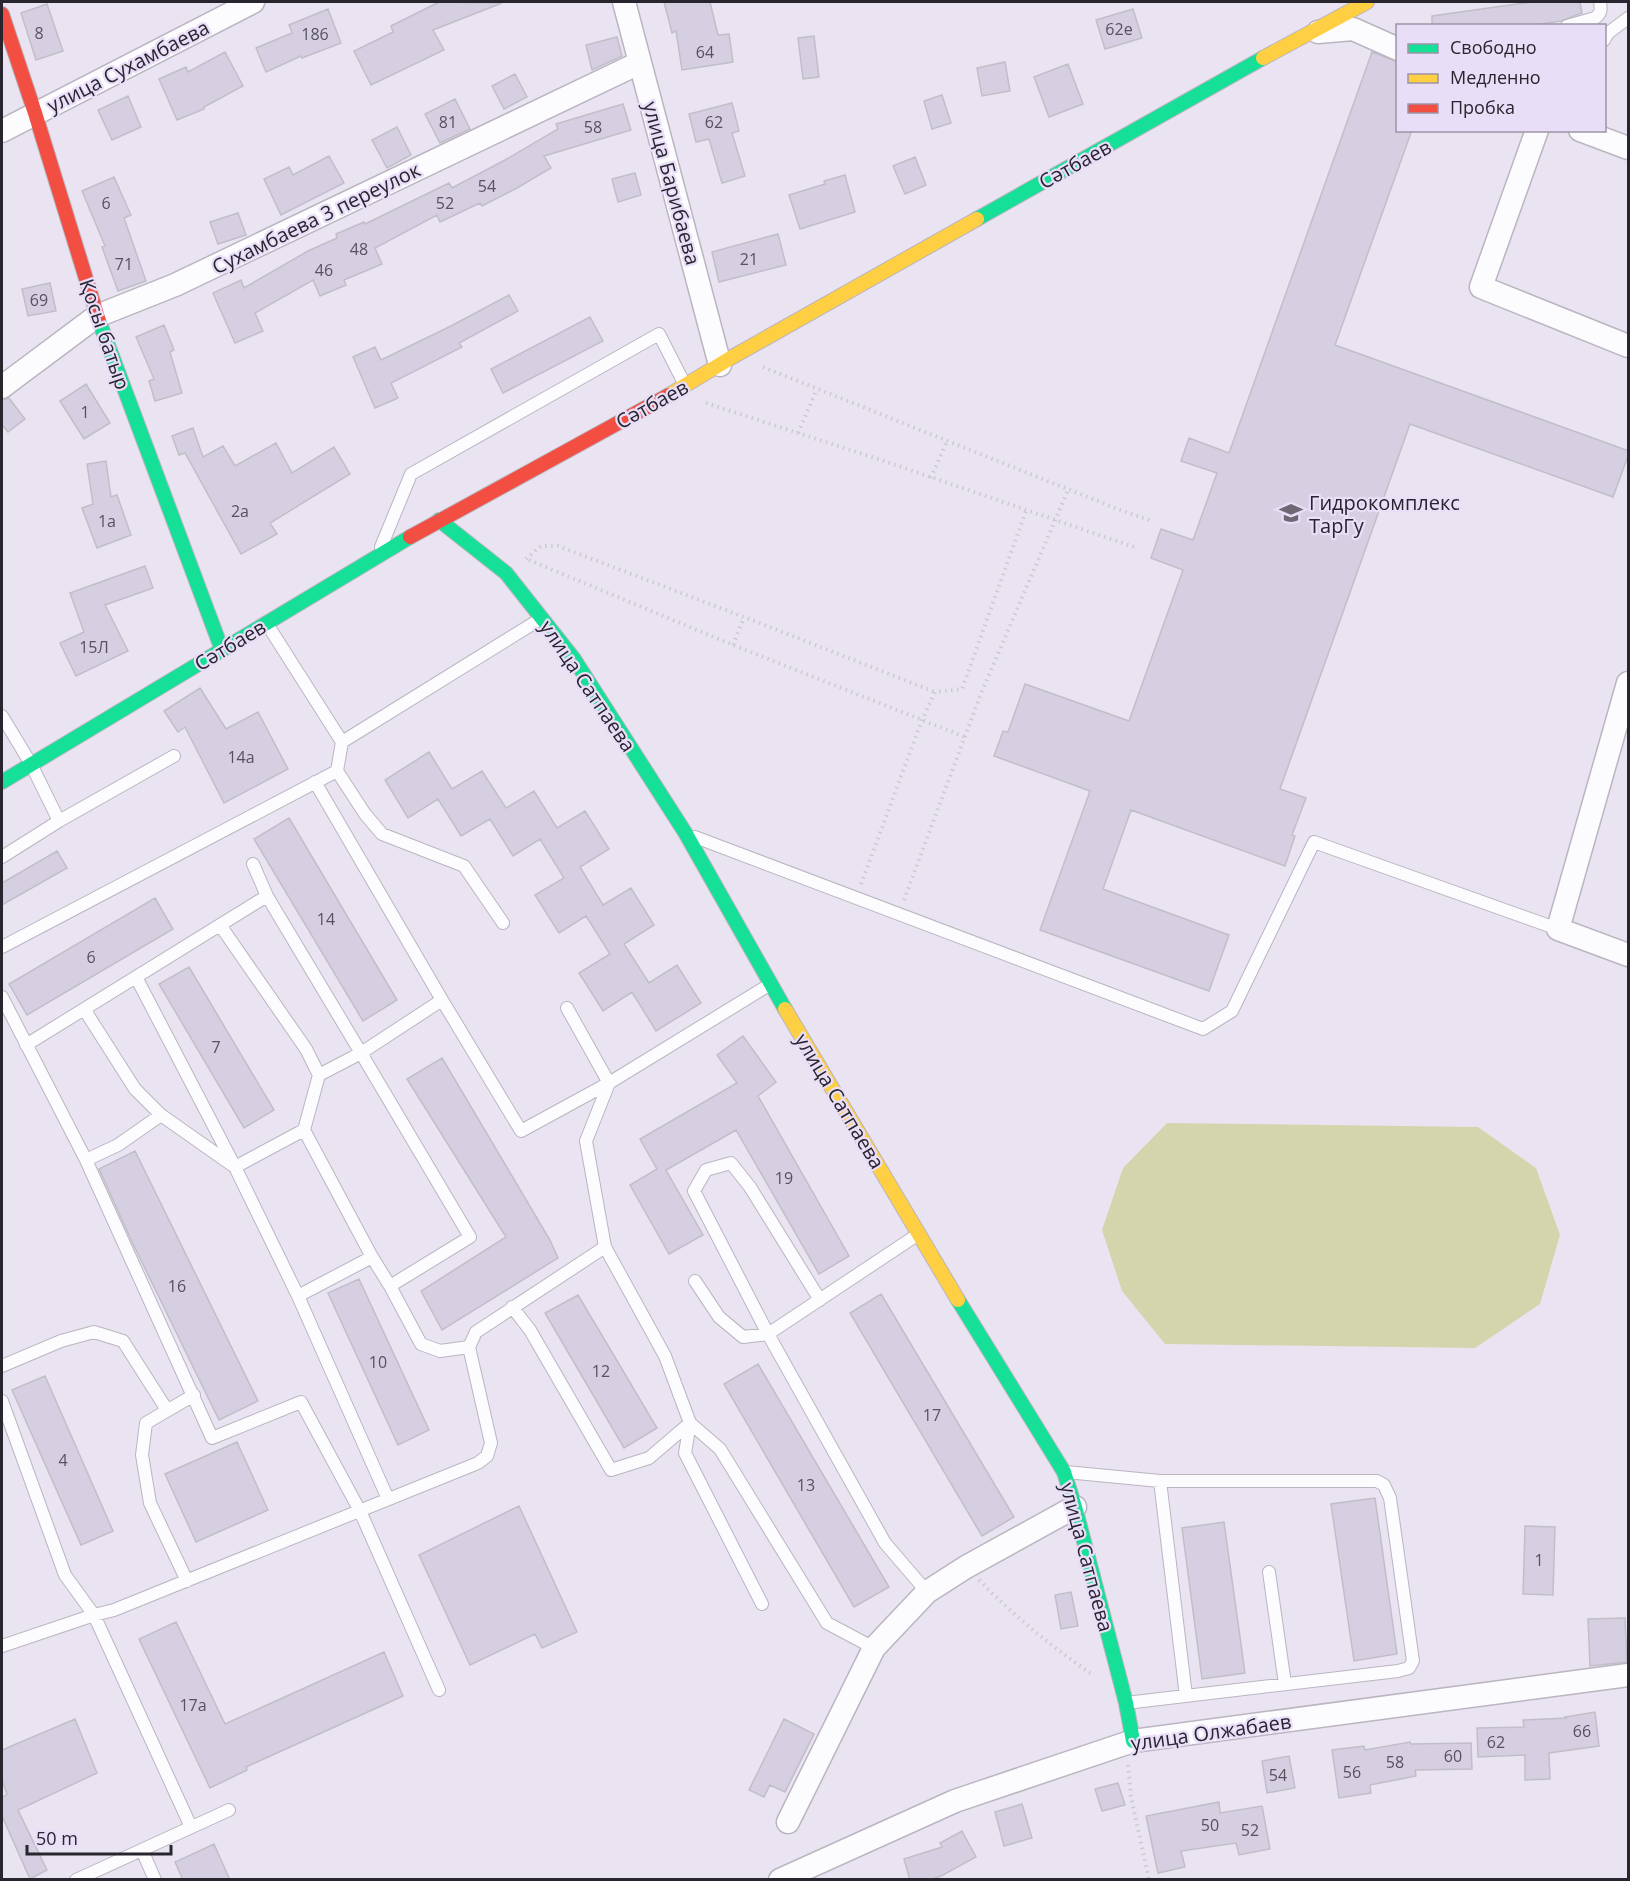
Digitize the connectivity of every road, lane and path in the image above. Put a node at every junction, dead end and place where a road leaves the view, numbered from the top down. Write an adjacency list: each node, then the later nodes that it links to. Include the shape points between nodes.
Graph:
1 (253, 2): 12 (street, улица Сухамбаева)
2 (624, 2): 11 (street, улица Барибаева)
3 (1367, 2): 8 (street, Сәтбаев)
4 (1600, 2): 7 (lane, via 1599,15)
5 (2, 14): 12 (street, Қосы батыр)
6 (1629, 18): 9 (lane)
7 (1574, 24)
8 (1307, 33): 10 (street, via 1353,29); 19 (street, Сәтбаев)
9 (1606, 38)
10 (1396, 48)
11 (639, 63): 17 (street, Сухамбаева 3 переулок, via 175,285); 19 (street, улица Барибаева)
12 (34, 113): 13 (street, улица Сухамбаева); 17 (street, Қосы батыр)
13 (2, 131)
14 (1536, 132): 18 (street, via 1481,287)
15 (1585, 132): 16 (street)
16 (1629, 148)
17 (97, 316): 20 (street, Сухамбаева 3 переулок); 39 (street, Қосы батыр)
18 (1629, 346)
19 (727, 360): 21 (street, Сәтбаев); 22 (path)
20 (2, 387)
21 (680, 389): 23 (path); 28 (street, Сәтбаев); 32 (lane, via 659,334 411,474)
22 (817, 389): 23 (path); 24 (path)
23 (798, 433): 25 (path)
24 (947, 441): 25 (path); 26 (path)
25 (931, 478): 27 (path)
26 (1068, 490): 29 (path); 30 (path)
27 (1026, 511): 29 (path); 41 (path, via 962,689)
28 (439, 520): 32 (street, Сәтбаев); 34 (street, улица Сатпаева)
29 (1055, 521): 31 (path); 44 (path)
30 (1152, 521)
31 (1137, 548)
32 (377, 556): 37 (street, Сәтбаев)
33 (526, 559): 34 (path); 35 (path, via 541,546 558,546); 38 (path)
34 (506, 573): 36 (street, улица Сатпаева)
35 (744, 617): 38 (path); 41 (path)
36 (543, 618): 45 (lane); 52 (street, улица Сатпаева, via 574,659)
37 (266, 623): 39 (street, Сәтбаев); 45 (lane)
38 (733, 645): 43 (path)
39 (222, 650): 47 (street, Сәтбаев)
40 (1629, 683): 60 (street)
41 (934, 692): 43 (path)
42 (2, 716): 47 (lane)
43 (922, 720): 44 (path); 55 (path)
44 (965, 737): 57 (path)
45 (342, 742): 48 (lane)
46 (174, 756): 51 (lane)
47 (31, 764): 49 (street, Сәтбаев); 51 (lane)
48 (337, 771): 50 (lane); 58 (lane, via 381,834 464,866)
49 (2, 782)
50 (315, 782): 61 (lane); 66 (lane)
51 (59, 821): 53 (lane)
52 (686, 834): 60 (lane, via 1203,1029 1232,1011 1314,842); 64 (street, улица Сатпаева)
53 (2, 857)
54 (253, 864): 56 (lane)
55 (860, 886)
56 (267, 896): 59 (lane); 70 (lane)
57 (903, 903)
58 (503, 923)
59 (220, 925): 63 (lane); 71 (lane, via 306,1049)
60 (1558, 929): 62 (street)
61 (2, 947)
62 (1629, 955)
63 (136, 977): 68 (lane); 76 (lane)
64 (770, 984): 72 (lane); 77 (street, улица Сатпаева)
65 (2, 997): 69 (lane)
66 (442, 1000): 70 (lane); 72 (lane, via 521,1131)
67 (567, 1008): 72 (lane)
68 (84, 1009): 69 (lane); 73 (lane, via 135,1089)
69 (26, 1045): 75 (lane)
70 (361, 1053): 71 (lane); 81 (lane, via 470,1237)
71 (319, 1075): 74 (lane)
72 (609, 1083): 78 (lane, via 586,1141)
73 (161, 1115): 75 (lane, via 118,1145); 76 (lane)
74 (304, 1130): 76 (lane); 79 (lane)
75 (86, 1160): 88 (lane)
76 (235, 1167): 82 (lane)
77 (918, 1235): 83 (lane); 92 (street, улица Сатпаева)
78 (605, 1247): 84 (lane); 91 (lane, via 665,1356)
79 (372, 1257): 81 (lane); 82 (lane)
80 (695, 1281): 85 (lane, via 719,1317 743,1337)
81 (390, 1287): 86 (lane, via 421,1344 440,1351)
82 (298, 1296): 94 (lane)
83 (820, 1299): 85 (lane); 85 (lane, via 750,1187 730,1163 706,1170 694,1191)
84 (512, 1307): 86 (lane, via 476,1332); 91 (lane, via 530,1330 611,1470 649,1458)
85 (768, 1334): 100 (lane, via 885,1543)
86 (469, 1347): 94 (lane, via 491,1443 487,1456 478,1464)
87 (2, 1366): 90 (lane, via 94,1332 123,1341)
88 (194, 1395): 90 (lane); 96 (lane, via 212,1438 301,1402)
89 (3, 1409): 102 (lane, via 65,1575)
90 (167, 1410): 99 (lane, via 146,1423 142,1455 150,1503)
91 (690, 1423): 101 (lane, via 685,1453); 104 (lane, via 720,1449 827,1623)
92 (1064, 1472): 93 (lane); 95 (street, улица Сатпаева)
93 (1160, 1481): 107 (lane, via 1377,1481 1384,1485 1390,1498 1413,1662 1409,1668 1398,1671); 109 (lane)
94 (388, 1499): 96 (lane)
95 (1075, 1507): 97 (street); 110 (street, улица Сатпаева)
96 (360, 1511): 99 (lane); 108 (lane)
97 (966, 1567): 100 (street); 106 (path, via 1027,1625)
98 (1269, 1572): 107 (lane)
99 (186, 1581): 102 (lane)
100 (927, 1592): 104 (street)
101 (762, 1604)
102 (94, 1615): 103 (lane); 114 (lane)
103 (2, 1646)
104 (874, 1648): 113 (street)
105 (1629, 1675): 111 (street, улица Олжабаев)
106 (1094, 1676)
107 (1285, 1684): 109 (lane)
108 (439, 1690)
109 (1185, 1696): 110 (lane)
110 (1126, 1703): 111 (street, улица Сатпаева)
111 (1133, 1741): 118 (street, улица Олжабаев, via 955,1802); 119 (path, via 1128,1766 1131,1797)
112 (229, 1810): 114 (lane)
113 (788, 1822)
114 (191, 1827): 115 (lane)
115 (142, 1850): 116 (lane); 117 (lane)
116 (76, 1880)
117 (155, 1880)
118 (780, 1880)
119 (1149, 1880)

